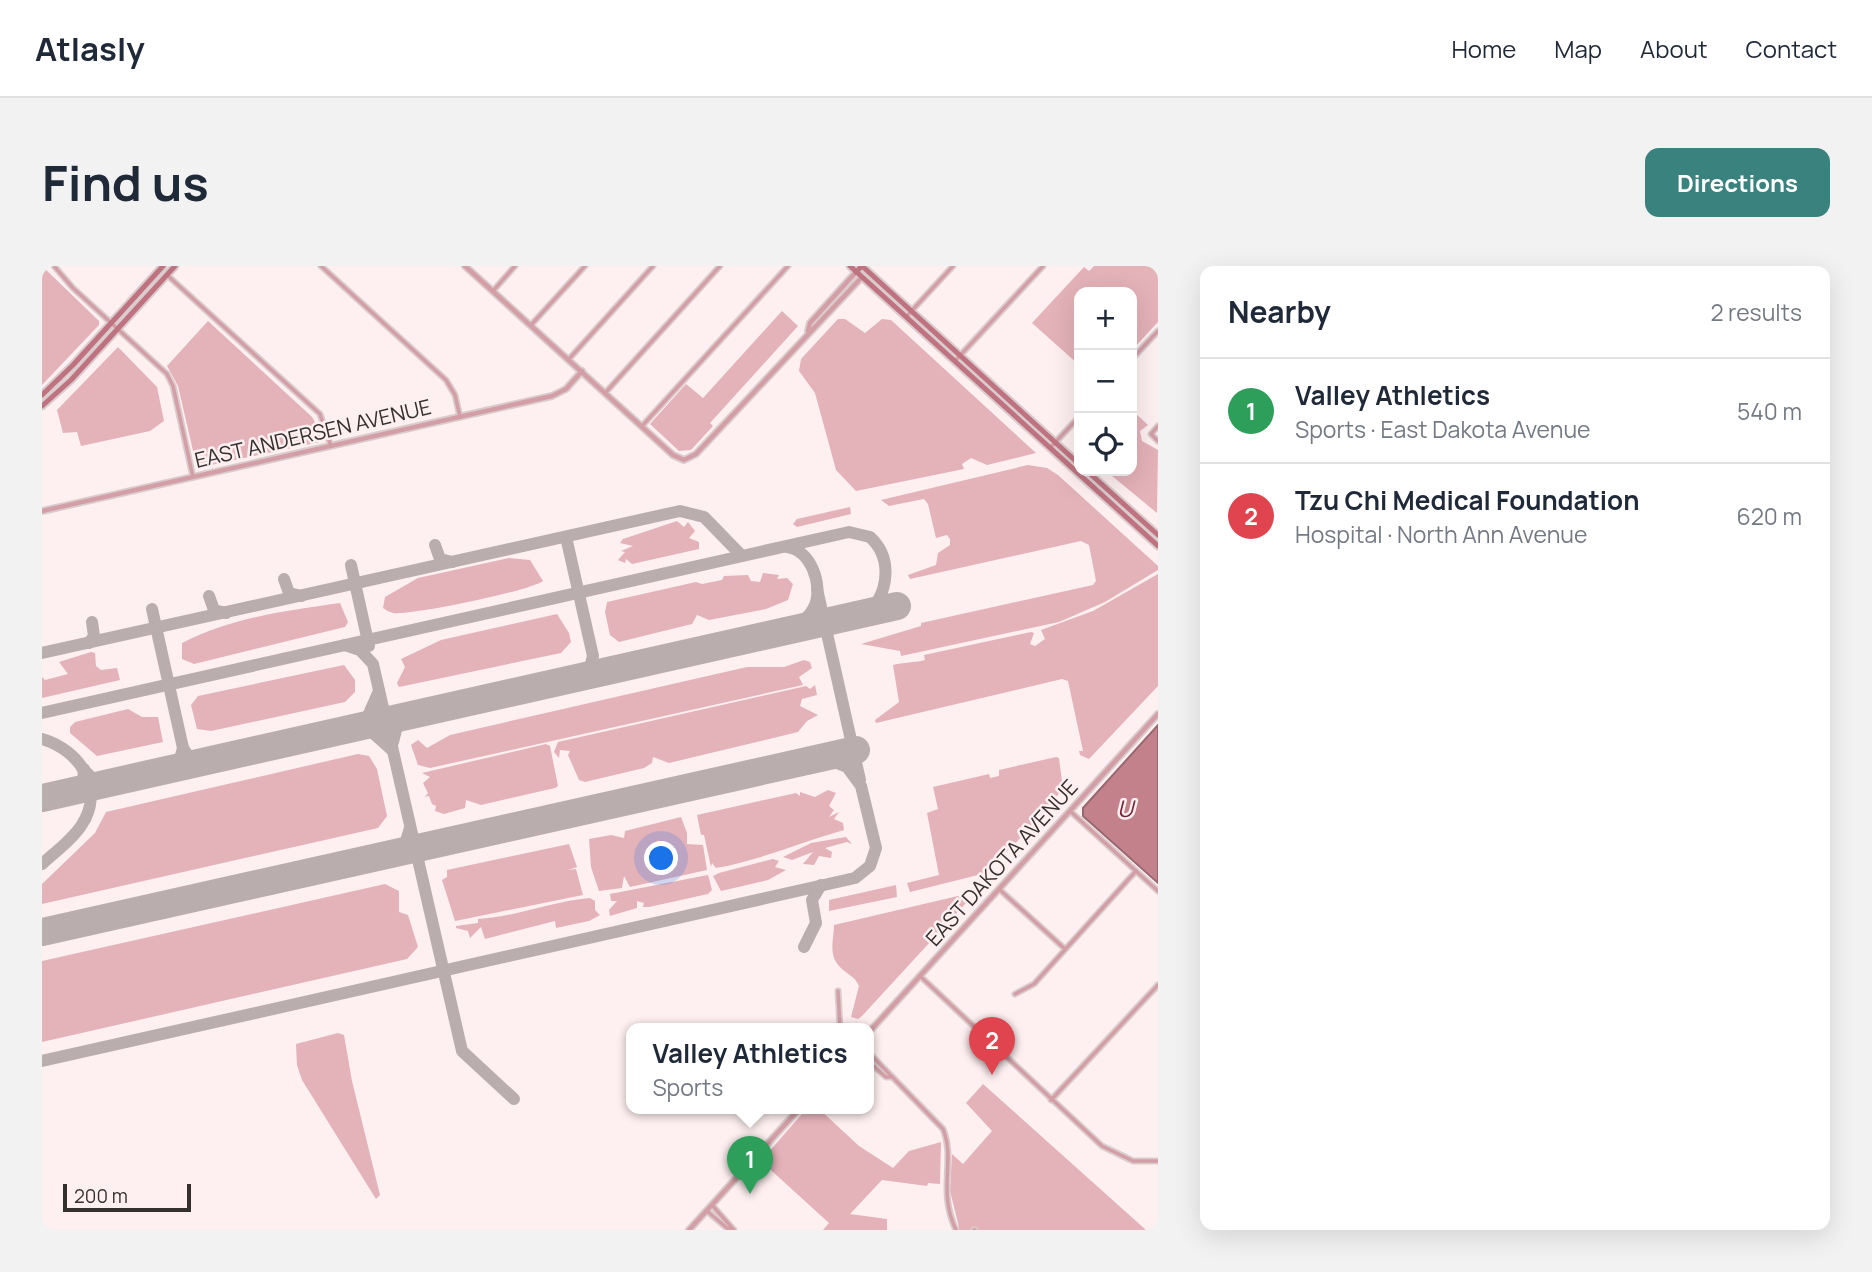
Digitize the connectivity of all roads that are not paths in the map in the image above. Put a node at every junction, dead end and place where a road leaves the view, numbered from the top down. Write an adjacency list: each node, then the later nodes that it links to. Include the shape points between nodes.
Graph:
1 (54, 266): 22 (street)
2 (163, 266): 22 (main road)
3 (175, 266): 17 (main road)
4 (321, 266): 35 (street, via 446,380)
5 (465, 266): 19 (street)
6 (515, 266): 19 (street)
7 (585, 266): 23 (street)
8 (653, 266): 29 (street)
9 (720, 266): 32 (street)
10 (788, 266): 37 (street)
11 (850, 266): 16 (main road)
12 (862, 266): 15 (main road); 16 (main road)
13 (954, 266): 20 (street)
14 (1043, 266): 28 (street)
15 (870, 269): 18 (main road); 20 (main road)
16 (856, 272): 18 (main road); 26 (street)
17 (167, 275): 24 (main road); 41 (street, via 320,414)
18 (862, 277): 21 (main road); 26 (street)
19 (493, 290): 23 (street)
20 (912, 311): 21 (street); 28 (main road)
21 (906, 317): 30 (main road)
22 (112, 323): 24 (street); 33 (main road)
23 (531, 325): 29 (street)
24 (118, 329): 34 (main road); 45 (street, via 170,380)
25 (1158, 331): 27 (street)
26 (807, 332): 37 (street, via 696,454 684,460 673,455)
27 (1137, 354)
28 (960, 355): 30 (street); 40 (main road)
29 (569, 359): 31 (street)
30 (955, 361): 42 (main road)
31 (582, 371): 32 (street); 35 (street, EAST ANDERSEN AVENUE, via 566,389 552,396)
32 (606, 392): 37 (street)
33 (42, 395)
34 (42, 406)
35 (460, 417): 41 (street, EAST ANDERSEN AVENUE)
36 (1074, 422): 40 (street)
37 (642, 426)
38 (1158, 426): 39 (street, via 1151,434)
39 (1158, 441)
40 (1056, 442): 42 (street); 43 (main road)
41 (331, 446): 45 (street, EAST ANDERSEN AVENUE)
42 (1050, 448): 48 (main road)
43 (1074, 459)
44 (1093, 476): 47 (main road)
45 (193, 477): 46 (street, EAST ANDERSEN AVENUE)
46 (42, 512)
47 (1152, 529): 48 (main road); 49 (main road)
48 (1146, 535): 50 (main road)
49 (1158, 535)
50 (1158, 546)
51 (1158, 714): 52 (street, EAST DAKOTA AVENUE)
52 (1070, 811): 53 (street); 54 (street, EAST DAKOTA AVENUE)
53 (1136, 871): 55 (street); 56 (street)
54 (999, 890): 56 (street); 57 (street, EAST DAKOTA AVENUE)
55 (1158, 891)
56 (1066, 949): 60 (street, via 1034,984)
57 (920, 976): 62 (street, EAST DAKOTA AVENUE); 66 (street)
58 (1158, 985): 66 (street)
59 (838, 991): 61 (street)
60 (1015, 994)
61 (840, 1023)
62 (874, 1027)
63 (874, 1058): 65 (street)
64 (874, 1066): 65 (street)
65 (891, 1077): 73 (street, via 945,1133 945,1197)
66 (1051, 1100): 68 (street, via 1108,1150 1133,1161)
67 (795, 1114): 69 (street)
68 (1158, 1161)
69 (712, 1205): 70 (street); 72 (street)
70 (707, 1210): 71 (street); 72 (street)
71 (689, 1230)
72 (734, 1230)
73 (956, 1230)

